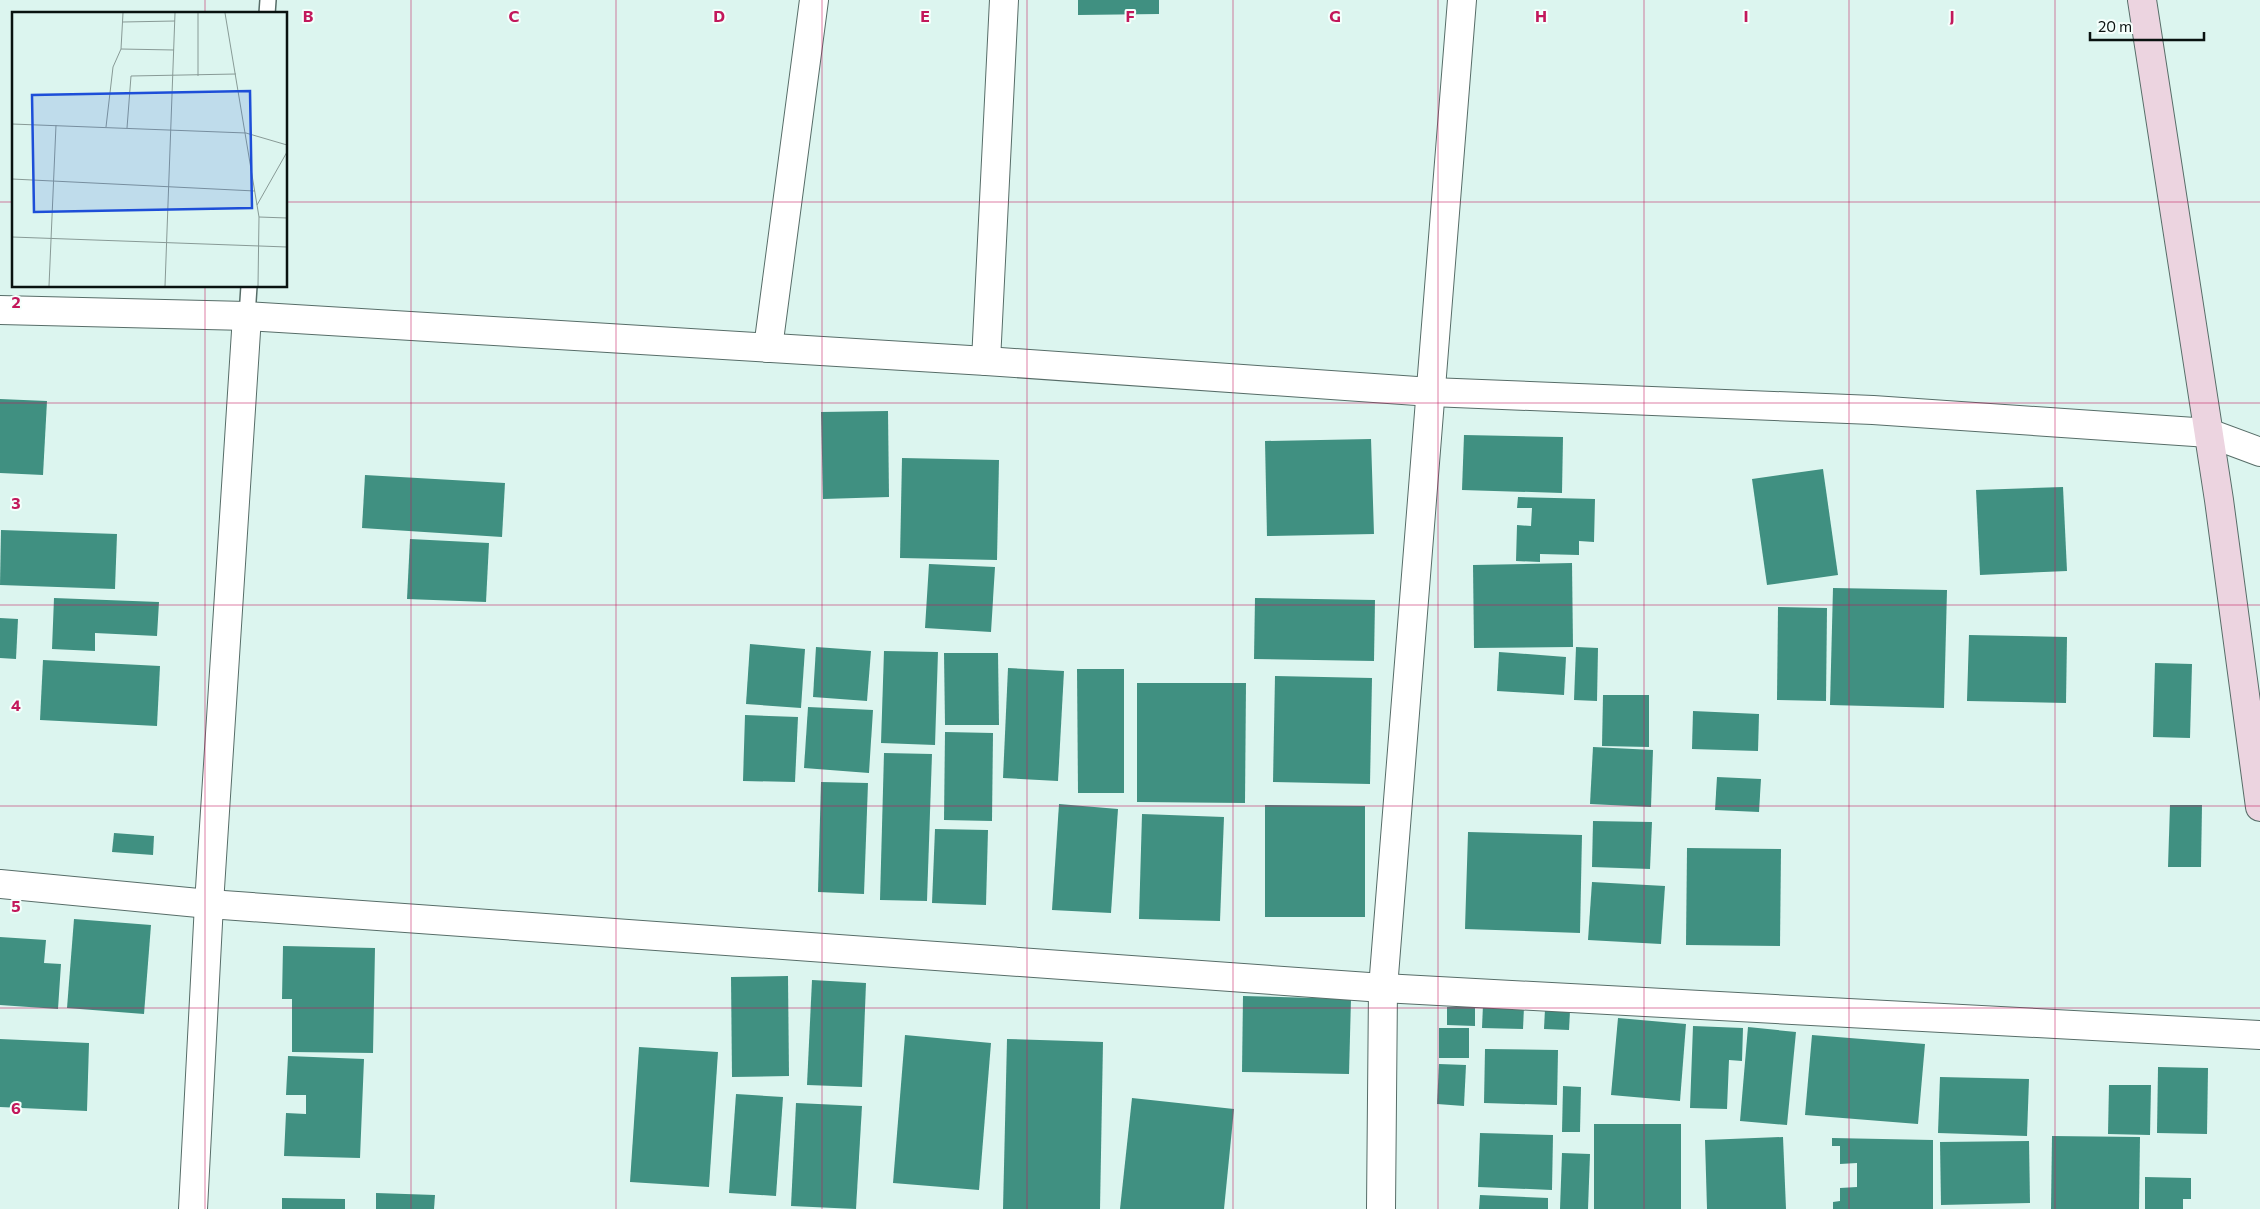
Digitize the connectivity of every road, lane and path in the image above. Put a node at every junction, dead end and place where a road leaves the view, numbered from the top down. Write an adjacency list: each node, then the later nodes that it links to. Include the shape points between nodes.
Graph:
1 (814, 0): 8 (street)
2 (1004, 0): 9 (street)
3 (1462, 0): 10 (street)
4 (2142, 0): 11 (street)
5 (249, 288): 7 (lane)
6 (0, 310): 7 (street)
7 (247, 316): 8 (street); 15 (street)
8 (768, 348): 9 (street)
9 (986, 361): 10 (street)
10 (1431, 392): 11 (street, via 1873,410); 16 (street)
11 (2209, 433): 12 (street); 13 (street)
12 (2260, 452)
13 (2260, 807)
14 (0, 884): 15 (street)
15 (209, 904): 16 (street); 18 (street)
16 (1383, 988): 17 (street); 19 (street)
17 (2260, 1035)
18 (193, 1209)
19 (1381, 1209)

